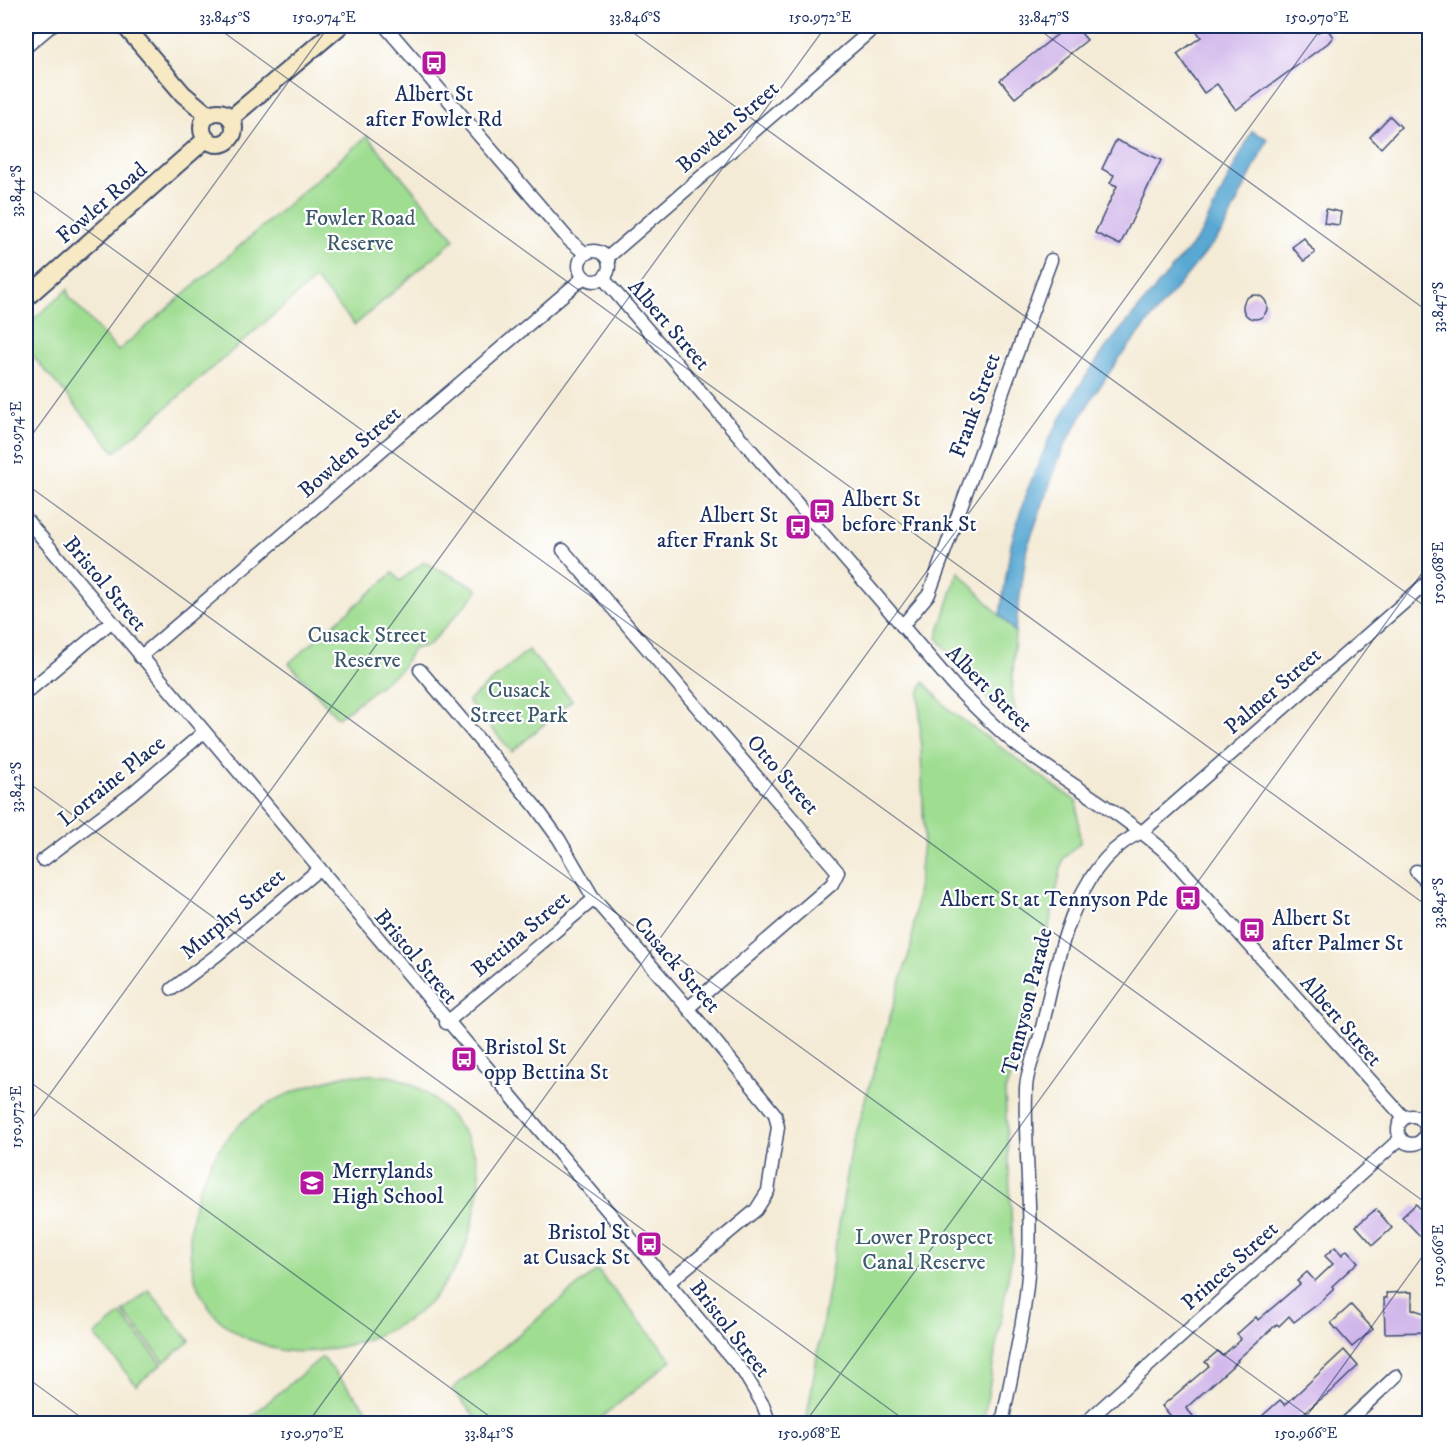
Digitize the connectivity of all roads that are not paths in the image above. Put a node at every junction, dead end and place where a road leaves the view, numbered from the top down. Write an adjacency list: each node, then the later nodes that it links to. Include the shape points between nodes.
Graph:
1 (51, 26): 6 (street)
2 (125, 26): 7 (main road, via 183,94)
3 (340, 26): 8 (main road)
4 (385, 26): 10 (street)
5 (876, 26): 11 (street, Bowden Street)
6 (26, 47)
7 (208, 115): 8 (main road, via 219,112); 9 (main road, via 201,129)
8 (231, 118): 9 (main road, via 234,130 229,140 218,144)
9 (206, 139): 15 (main road, Fowler Road)
10 (586, 254): 11 (street, via 597,252); 13 (street, via 579,268)
11 (607, 258): 14 (street, via 609,267)
12 (1051, 260): 20 (street, Frank Street, via 929,594)
13 (584, 277): 14 (street, via 594,281); 21 (street, Bowden Street)
14 (603, 278): 20 (street, Albert Street)
15 (26, 298)
16 (26, 519): 19 (street, Bristol Street)
17 (563, 550): 32 (street, Otto Street, via 838,872 832,884)
18 (1430, 580): 25 (street, Palmer Street)
19 (111, 622): 21 (street, Bristol Street); 23 (street)
20 (902, 626): 25 (street, Albert Street, via 991,724)
21 (140, 657): 24 (street, Bristol Street)
22 (420, 670): 30 (street, Cusack Street, via 535,806)
23 (26, 693)
24 (204, 732): 26 (street, Lorraine Place, via 132,794); 27 (street, Bristol Street)
25 (1142, 832): 34 (street, Albert Street, via 1170,856); 41 (street, Tennyson Parade, via 1130,838 1098,870 1067,924 1026,1086 1028,1278)
26 (43, 860)
27 (318, 870): 31 (street, Murphy Street); 33 (street, Bristol Street)
28 (1416, 871): 29 (street)
29 (1430, 885)
30 (594, 899): 32 (street, Cusack Street); 33 (street, Bettina Street)
31 (172, 988)
32 (688, 1008): 38 (street, Cusack Street, via 775,1114 778,1127 768,1191 756,1210)
33 (446, 1023): 38 (street, Bristol Street)
34 (1404, 1118): 35 (street); 36 (street, via 1398,1128)
35 (1426, 1118): 37 (street)
36 (1401, 1138): 37 (street); 42 (street, Princes Street)
37 (1426, 1144)
38 (668, 1283): 40 (street, Bristol Street, via 744,1373)
39 (1396, 1376): 43 (street)
40 (770, 1424)
41 (1002, 1424)
42 (1084, 1424)
43 (1345, 1424)

